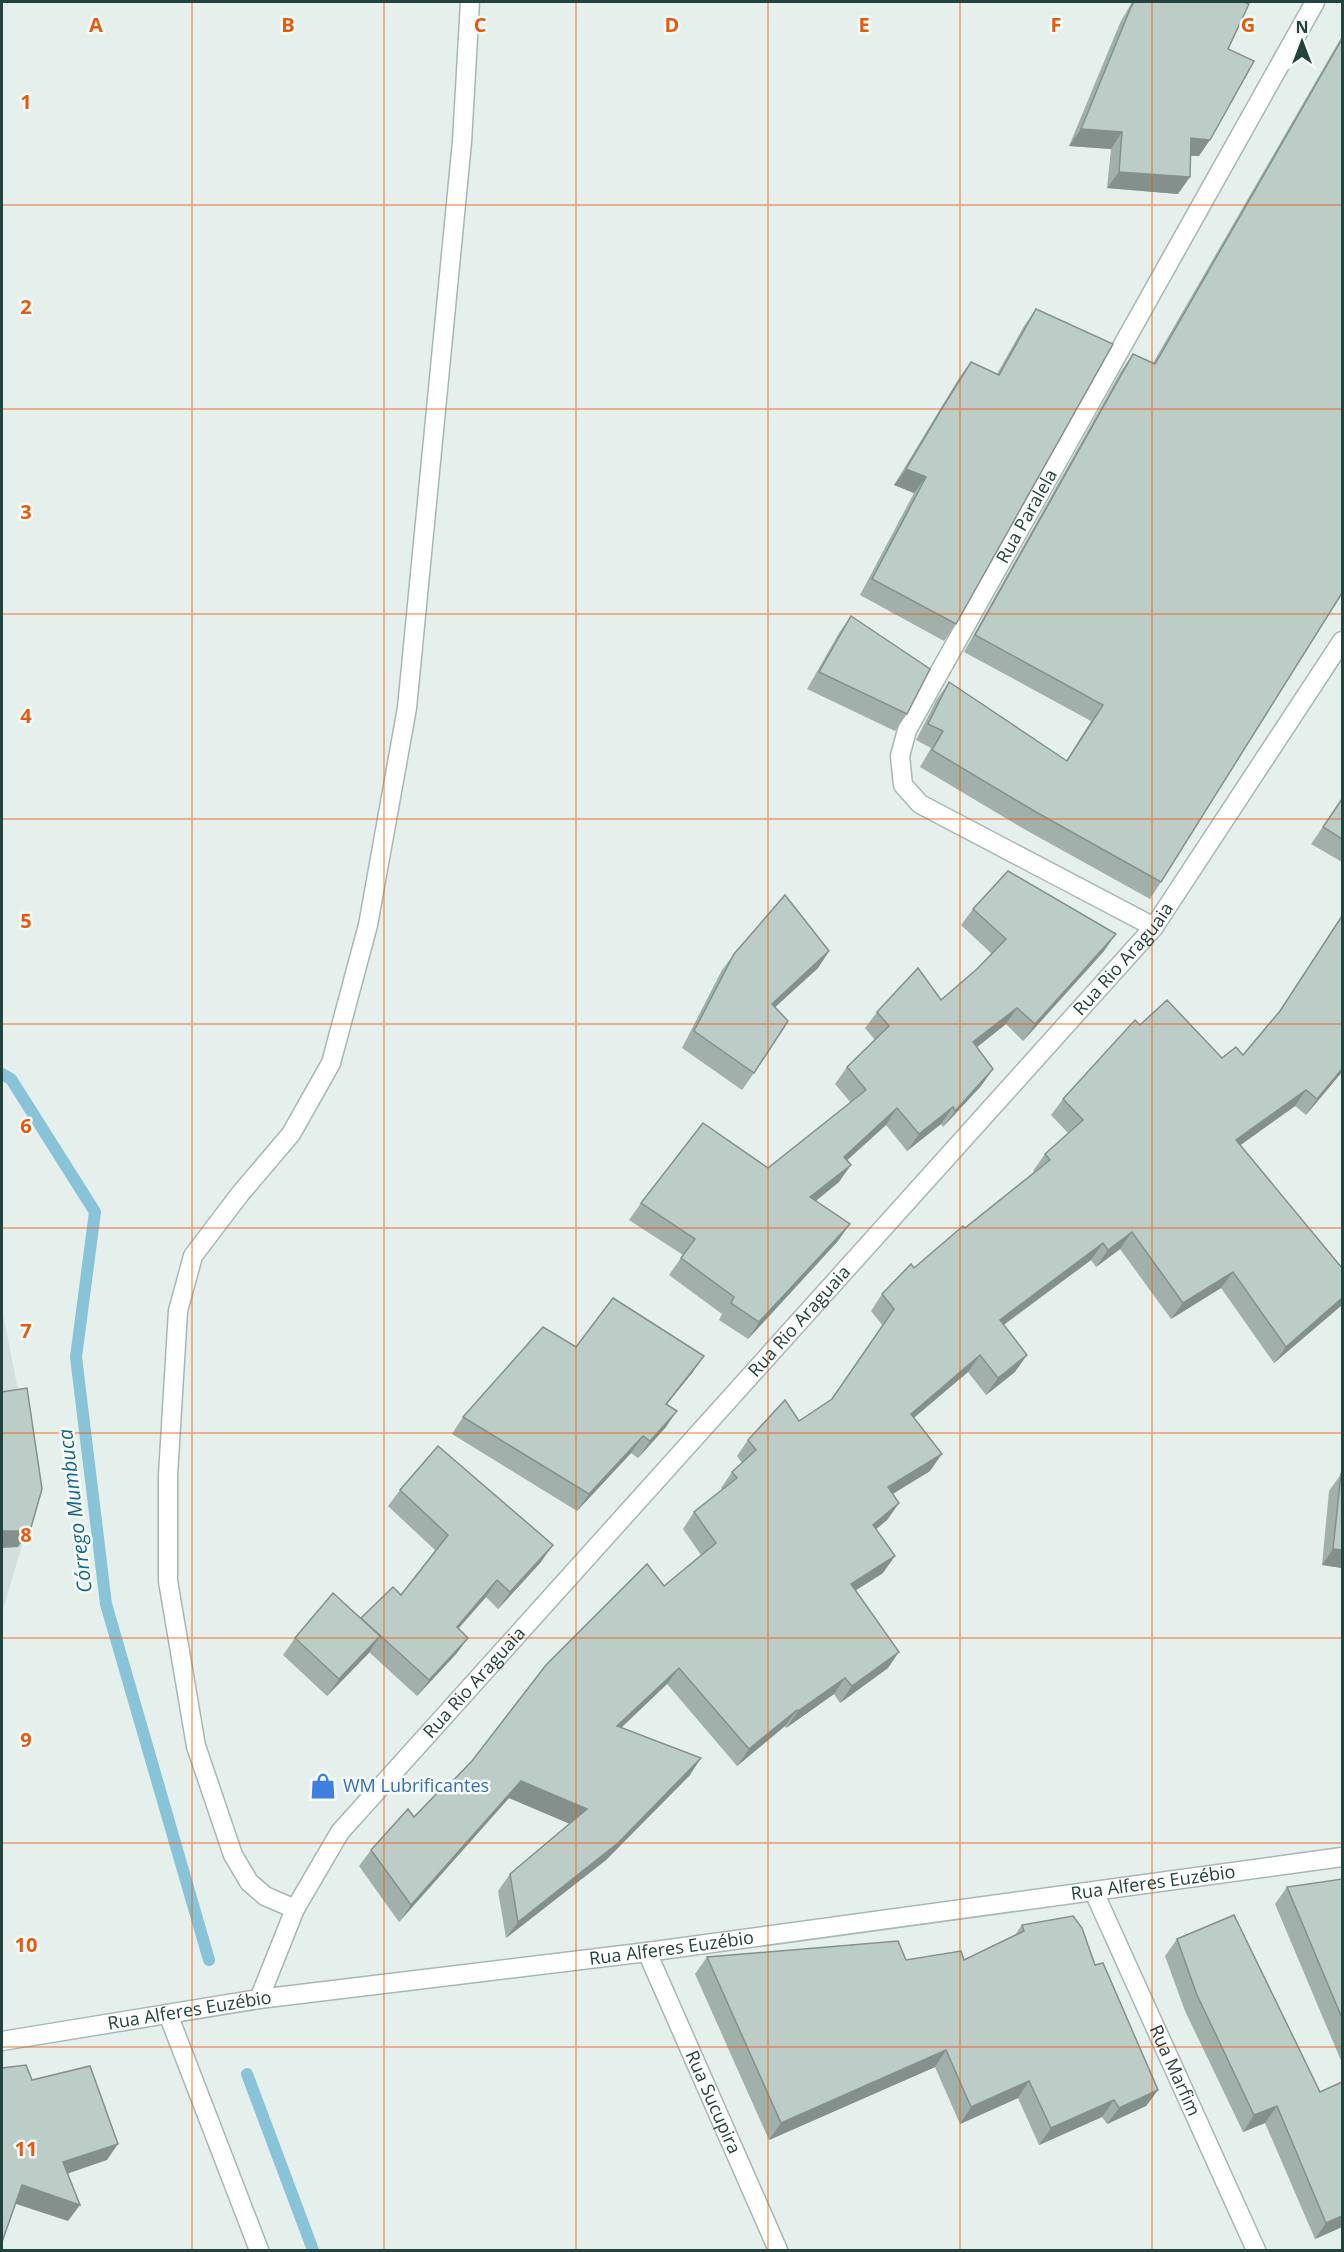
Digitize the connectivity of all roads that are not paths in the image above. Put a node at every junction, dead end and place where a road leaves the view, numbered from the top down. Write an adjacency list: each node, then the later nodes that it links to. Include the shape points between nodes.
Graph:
1 (470, 2): 7 (street, via 462,142 407,708 368,925 331,1063 291,1134 193,1256 178,1311 168,1475 168,1581 196,1746 233,1855 249,1882 265,1896)
2 (1315, 2): 4 (street, Rua Paralela, via 908,730 900,756 903,785 920,804)
3 (1342, 641): 4 (street, Rua Rio Araguaia)
4 (1154, 927): 7 (street, Rua Rio Araguaia, via 340,1832)
5 (1342, 1857): 6 (street, Rua Alferes Euzébio)
6 (1094, 1892): 8 (street, Rua Alferes Euzébio); 14 (street, Rua Marfim)
7 (295, 1909): 9 (street, Rua Rio Araguaia)
8 (647, 1952): 9 (street, Rua Alferes Euzébio); 13 (street, Rua Sucupira)
9 (260, 1999): 10 (street, Rua Alferes Euzébio)
10 (168, 2014): 11 (street, Rua Alferes Euzébio); 12 (street)
11 (2, 2041)
12 (259, 2250)
13 (778, 2250)
14 (1256, 2250)

